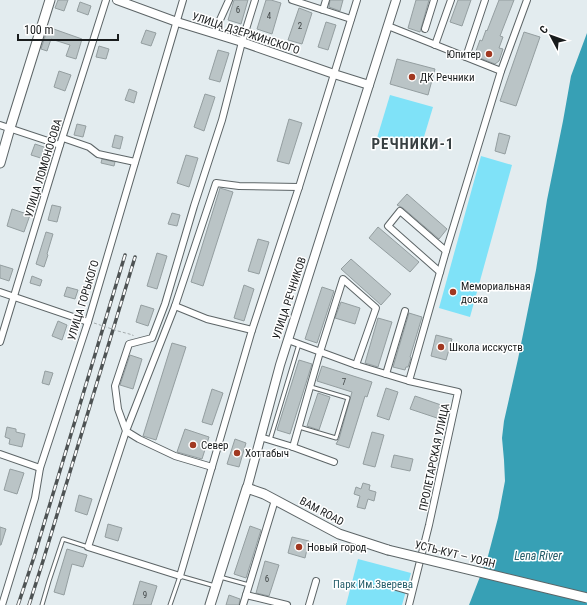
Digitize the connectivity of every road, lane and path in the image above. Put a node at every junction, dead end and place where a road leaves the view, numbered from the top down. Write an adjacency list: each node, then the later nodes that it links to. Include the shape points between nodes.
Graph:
1 (50, 0): 28 (main road)
2 (106, 0): 29 (street, УЛИЦА ЛОМОНОСОВА)
3 (117, 0): 17 (street, УЛИЦА ДЗЕРЖИНСКОГО)
4 (183, 0): 17 (street, УЛИЦА ГОРЬКОГО)
5 (228, 0): 20 (street)
6 (255, 0): 21 (street)
7 (292, 0): 15 (street)
8 (326, 0): 15 (street)
9 (357, 0): 16 (street)
10 (396, 0): 18 (street, УЛИЦА РЕЧНИКОВ)
11 (434, 0): 19 (street)
12 (451, 0): 22 (street)
13 (486, 0): 23 (street)
14 (528, 0): 24 (street)
15 (323, 10): 16 (street)
16 (351, 19): 25 (street)
17 (177, 22): 20 (street, УЛИЦА ДЗЕРЖИНСКОГО); 31 (street, УЛИЦА ГОРЬКОГО)
18 (388, 26): 22 (street); 26 (street, УЛИЦА РЕЧНИКОВ)
19 (425, 29)
20 (214, 33): 21 (street, УЛИЦА ДЗЕРЖИНСКОГО)
21 (242, 42): 25 (street, УЛИЦА ДЗЕРЖИНСКОГО); 44 (street, via 222,120 165,304 152,338)
22 (435, 45): 23 (street)
23 (466, 57): 24 (street)
24 (502, 70): 34 (street)
25 (334, 74): 26 (street, УЛИЦА ДЗЕРЖИНСКОГО); 33 (street)
26 (369, 85): 42 (street, УЛИЦА РЕЧНИКОВ)
27 (0, 125): 28 (street)
28 (10, 128): 30 (street); 32 (main road)
29 (63, 138): 30 (street, УЛИЦА ЛОМОНОСОВА); 31 (street, via 89,147 98,154)
30 (60, 145): 37 (street, УЛИЦА ЛОМОНОСОВА)
31 (135, 162): 40 (street, УЛИЦА ГОРЬКОГО)
32 (0, 163)
33 (299, 187): 38 (street, via 216,183); 41 (street)
34 (446, 251): 35 (street); 35 (street, via 400,211 388,226)
35 (440, 272): 49 (street)
36 (0, 292): 37 (street)
37 (14, 296): 40 (street); 43 (street, УЛИЦА ЛОМОНОСОВА)
38 (175, 306): 41 (street, via 207,319); 52 (street)
39 (405, 311): 48 (street)
40 (91, 322): 44 (path, bridge, via 133,335); 59 (street, УЛИЦА ГОРЬКОГО)
41 (252, 330): 58 (street)
42 (288, 340): 45 (street, ПРОЛЕТАРСКАЯ УЛИЦА); 53 (street, УЛИЦА РЕЧНИКОВ)
43 (0, 342)
44 (129, 344): 52 (street, via 115,386 118,409)
45 (300, 344): 46 (street, ПРОЛЕТАРСКАЯ УЛИЦА); 54 (lane)
46 (320, 352): 47 (street, ПРОЛЕТАРСКАЯ УЛИЦА); 47 (street, via 343,279 376,308); 50 (street)
47 (356, 365): 48 (street, ПРОЛЕТАРСКАЯ УЛИЦА)
48 (386, 374): 49 (street, ПРОЛЕТАРСКАЯ УЛИЦА)
49 (409, 381): 70 (street, ПРОЛЕТАРСКАЯ УЛИЦА, via 458,392)
50 (311, 387): 51 (street); 51 (lane, via 348,398 336,438)
51 (298, 427): 55 (street)
52 (126, 431): 58 (street, via 175,456); 62 (street)
53 (260, 437): 54 (street); 60 (street, УЛИЦА РЕЧНИКОВ)
54 (270, 440): 55 (street)
55 (293, 447): 57 (street)
56 (0, 454): 59 (street)
57 (334, 462)
58 (212, 467): 64 (street)
59 (40, 468): 73 (street, УЛИЦА ГОРЬКОГО, via 35,498)
60 (247, 488): 61 (main road, BAM ROAD); 65 (main road, УЛИЦА РЕЧНИКОВ)
61 (275, 500): 63 (main road, BAM ROAD, via 339,534); 67 (street)
62 (88, 547): 64 (street); 74 (lane, via 63,539)
63 (388, 550): 72 (main road, УСТЬ-КУТ — УОЯН, bridge)
64 (180, 576): 68 (lane); 75 (lane)
65 (219, 576): 67 (lane); 68 (main road, УЛИЦА РЕЧНИКОВ)
66 (316, 581): 79 (street)
67 (249, 585): 71 (street)
68 (216, 586): 76 (main road, УЛИЦА РЕЧНИКОВ)
69 (396, 588): 70 (lane)
70 (412, 592): 80 (street, ПРОЛЕТАРСКАЯ УЛИЦА)
71 (246, 595): 77 (street); 78 (street)
72 (587, 598)
73 (2, 605)
74 (42, 605)
75 (170, 605)
76 (210, 605)
77 (243, 605)
78 (287, 605)
79 (309, 605)
80 (409, 605)

